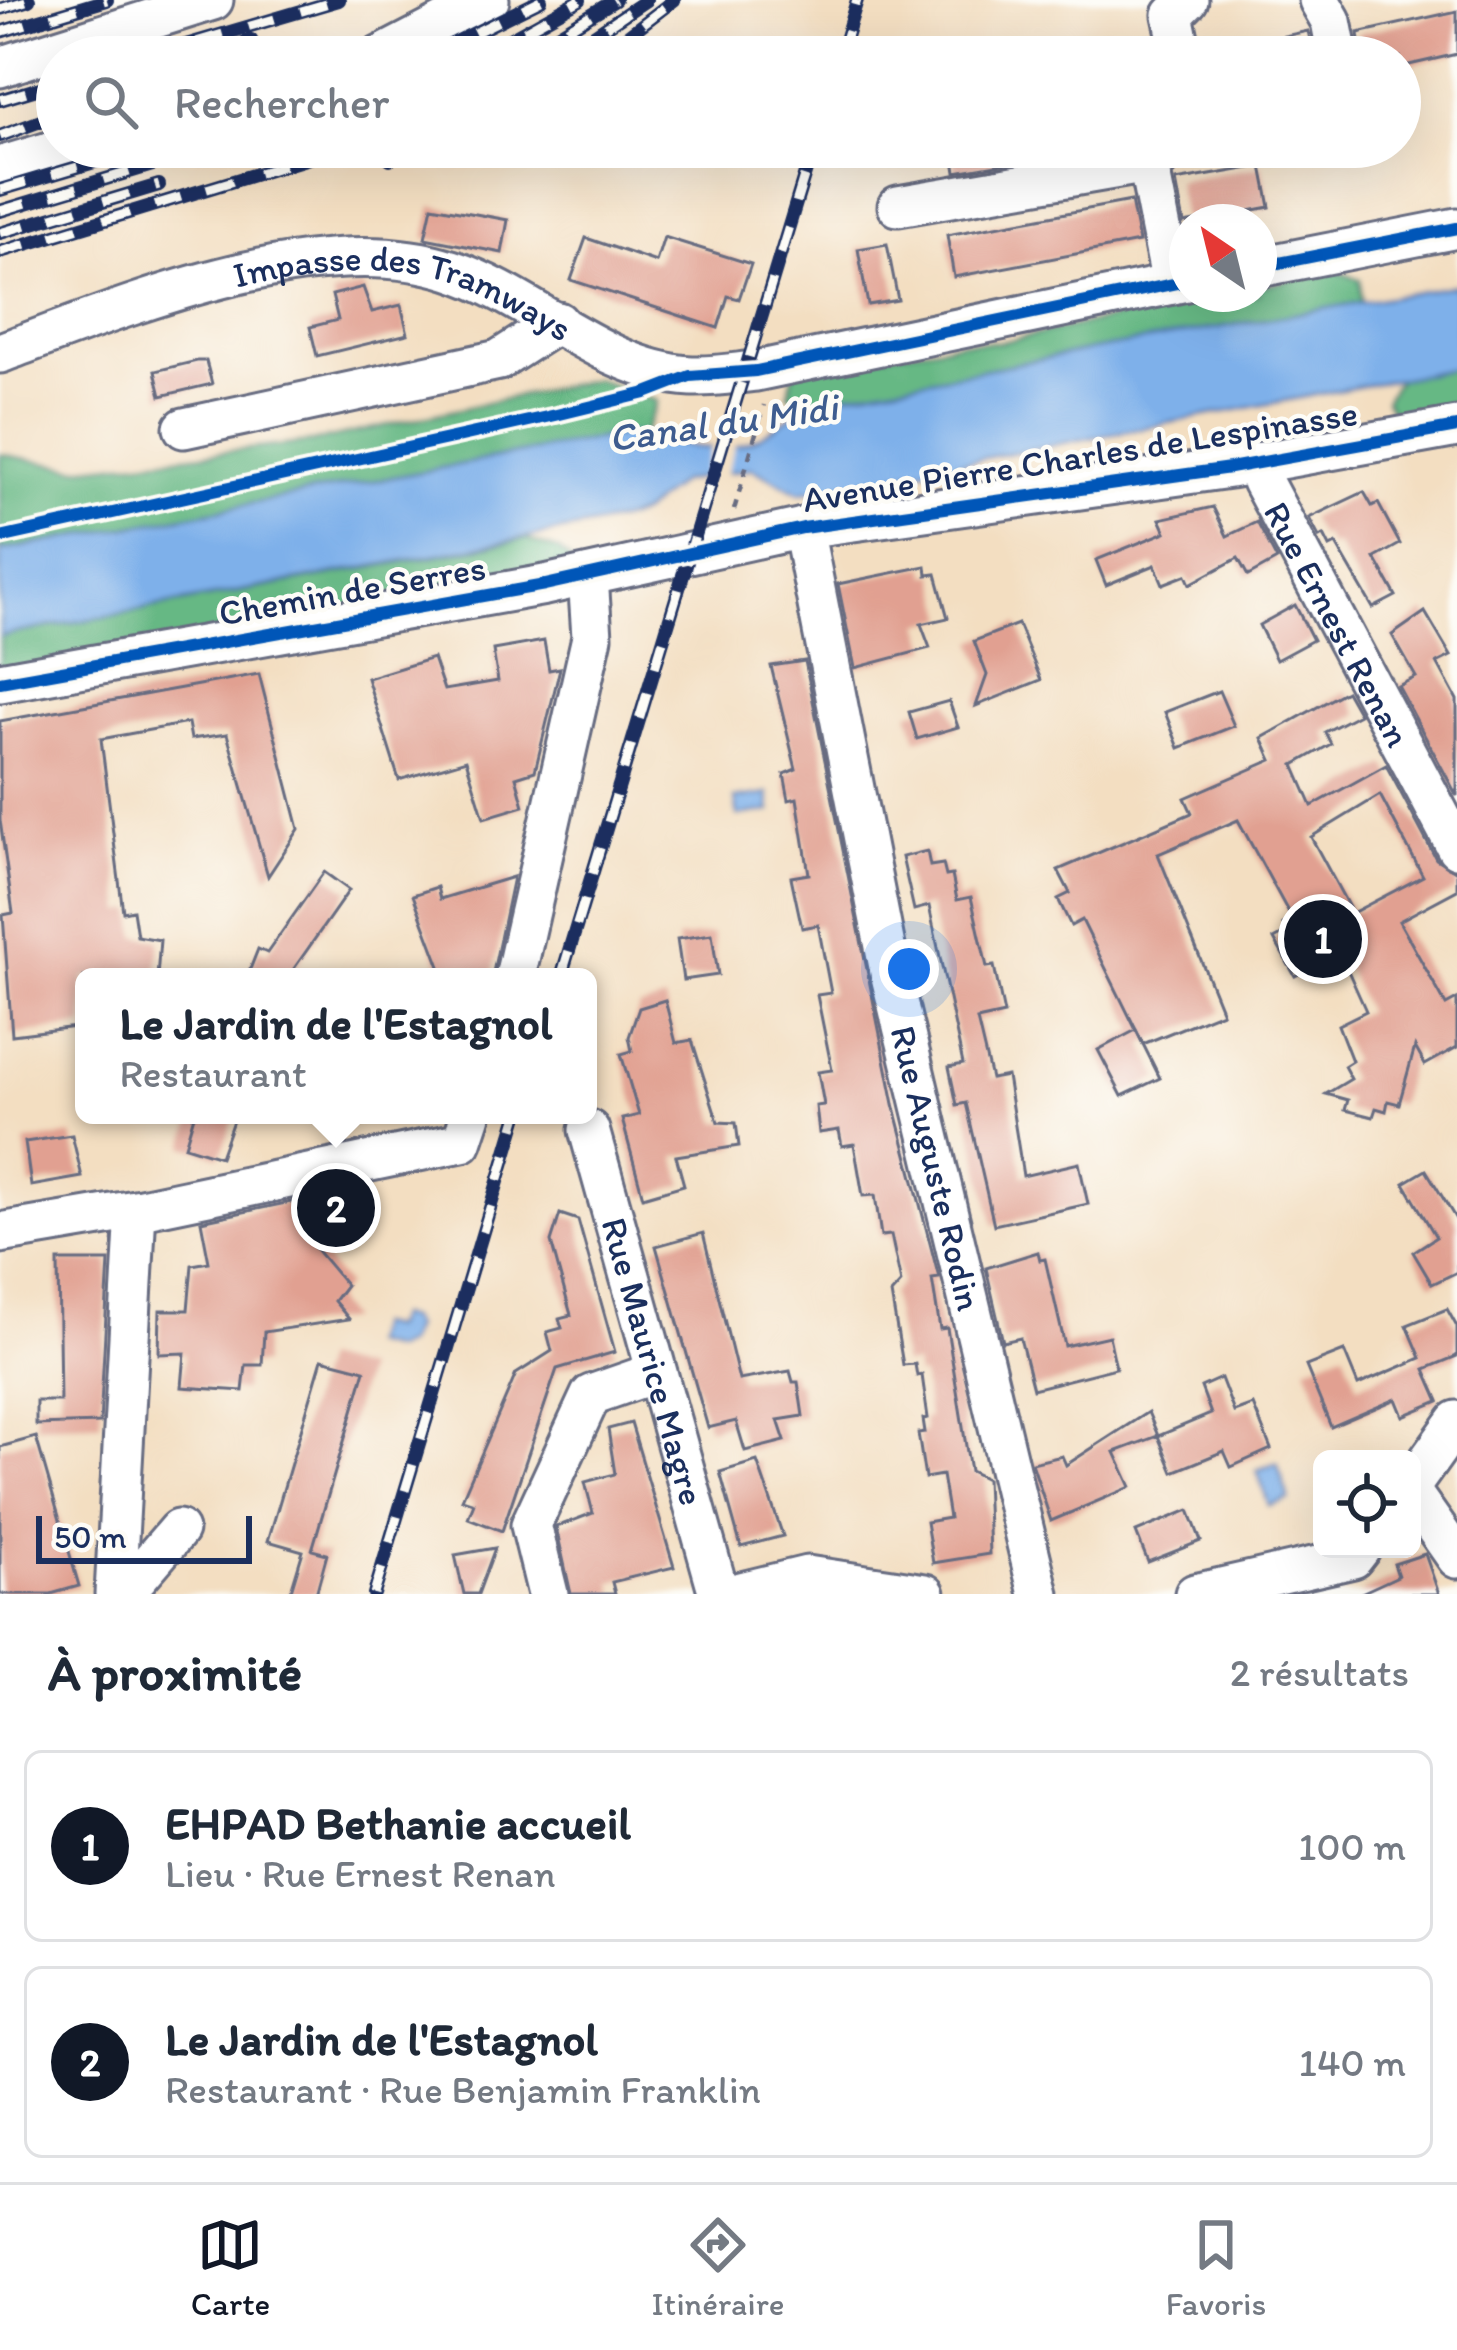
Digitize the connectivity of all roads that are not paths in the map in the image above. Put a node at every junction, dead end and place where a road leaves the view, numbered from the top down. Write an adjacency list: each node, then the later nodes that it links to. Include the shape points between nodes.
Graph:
1 (213, 0): 5 (street)
2 (489, 0): 6 (street)
3 (1188, 0): 7 (street, via 1173,14)
4 (1319, 0): 8 (street)
5 (99, 36)
6 (420, 36)
7 (1178, 36)
8 (1334, 36)
9 (36, 56): 10 (street)
10 (0, 67)
11 (36, 156): 12 (street)
12 (0, 167)
13 (1092, 168): 15 (street)
14 (1160, 168): 16 (street)
15 (898, 206)
16 (1169, 219)
17 (1457, 228): 18 (street)
18 (1277, 263)
19 (1169, 284): 20 (street, Impasse des Tramways, via 756,370 690,376 629,360)
20 (558, 322): 21 (street, Impasse des Tramways, via 444,267 365,259 165,292); 23 (street, via 499,360)
21 (0, 353)
22 (1457, 427): 24 (street, Avenue Pierre Charles de Lespinasse)
23 (184, 428)
24 (1260, 463): 25 (street, Avenue Pierre Charles de Lespinasse); 29 (street, Rue Ernest Renan, via 1262,481)
25 (803, 528): 26 (street, Avenue Pierre Charles de Lespinasse); 49 (street, Rue Auguste Rodin, via 890,972)
26 (713, 548): 27 (street, Chemin de Serres)
27 (588, 576): 28 (street, Chemin de Serres); 30 (street, via 592,637)
28 (0, 682)
29 (1457, 848)
30 (516, 968)
31 (468, 1124): 33 (street, via 462,1142)
32 (589, 1130): 35 (street, Rue Maurice Magre)
33 (136, 1210): 34 (street); 44 (street)
34 (0, 1233)
35 (654, 1372): 45 (street, via 591,1395 531,1525); 46 (street, Rue Maurice Magre)
36 (1457, 1420): 37 (street)
37 (1421, 1471)
38 (1421, 1507): 41 (street)
39 (178, 1530): 44 (street)
40 (1352, 1558): 43 (street)
41 (1457, 1558)
42 (843, 1587): 47 (street, via 807,1576); 48 (street)
43 (1219, 1592)
44 (119, 1594)
45 (548, 1594)
46 (718, 1594)
47 (734, 1594)
48 (926, 1594)
49 (1039, 1594)

